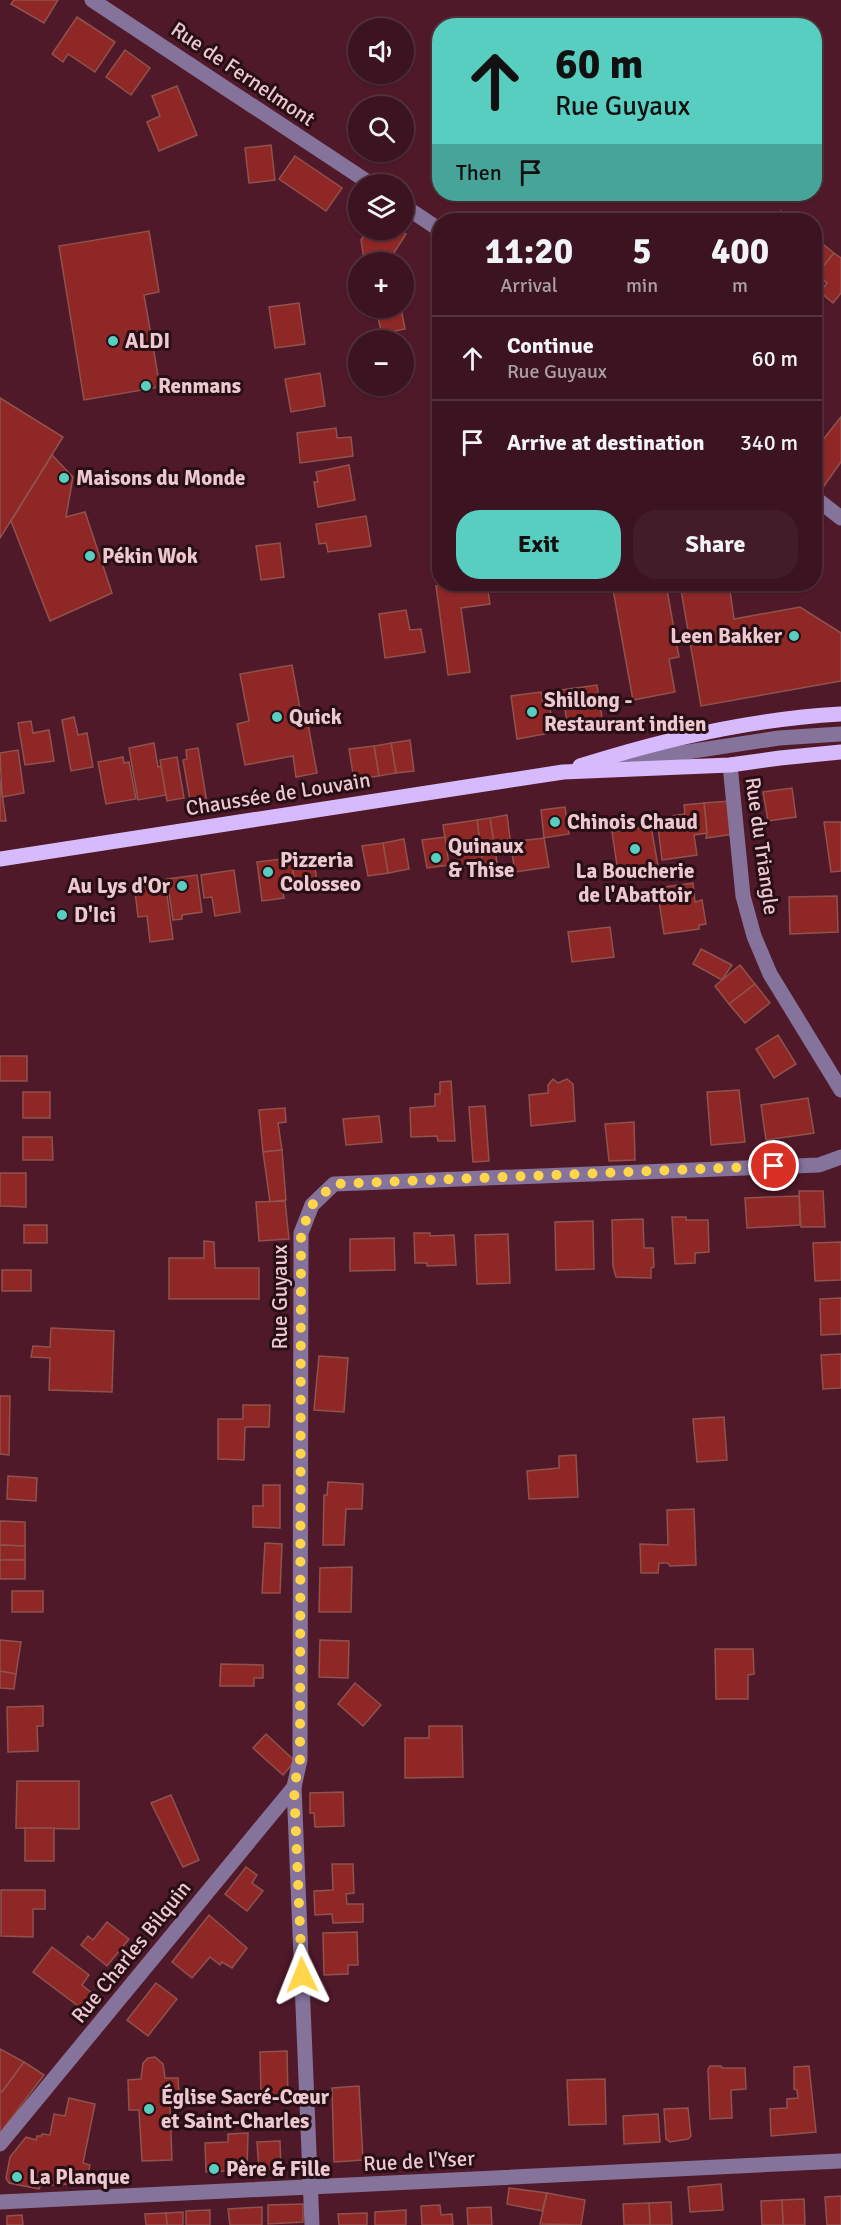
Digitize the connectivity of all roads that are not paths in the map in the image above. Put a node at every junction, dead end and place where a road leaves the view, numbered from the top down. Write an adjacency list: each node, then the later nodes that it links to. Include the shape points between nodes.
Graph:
1 (92, 0): 2 (street, Rue de Fernelmont)
2 (356, 174)
3 (414, 213): 4 (street)
4 (432, 225)
5 (822, 503): 6 (street)
6 (841, 518)
7 (841, 714): 11 (main road, Chaussée de Louvain, via 710,731 632,749)
8 (841, 734): 11 (street, via 779,738)
9 (841, 752): 10 (main road, Chaussée de Louvain)
10 (730, 765): 11 (main road, Chaussée de Louvain); 13 (street, Rue du Triangle, via 743,896 754,936 770,974)
11 (563, 772): 12 (main road, Chaussée de Louvain)
12 (0, 859)
13 (841, 1090)
14 (841, 1157): 15 (street, Rue Guyaux, via 819,1165 334,1184 312,1205 301,1233 300,1760)
15 (294, 1787): 16 (street, Rue Charles Bilquin); 18 (street)
16 (0, 2144)
17 (841, 2161): 18 (street, Rue de l'Yser)
18 (310, 2187): 19 (street, Rue de l'Yser); 20 (street)
19 (0, 2202)
20 (312, 2225)

